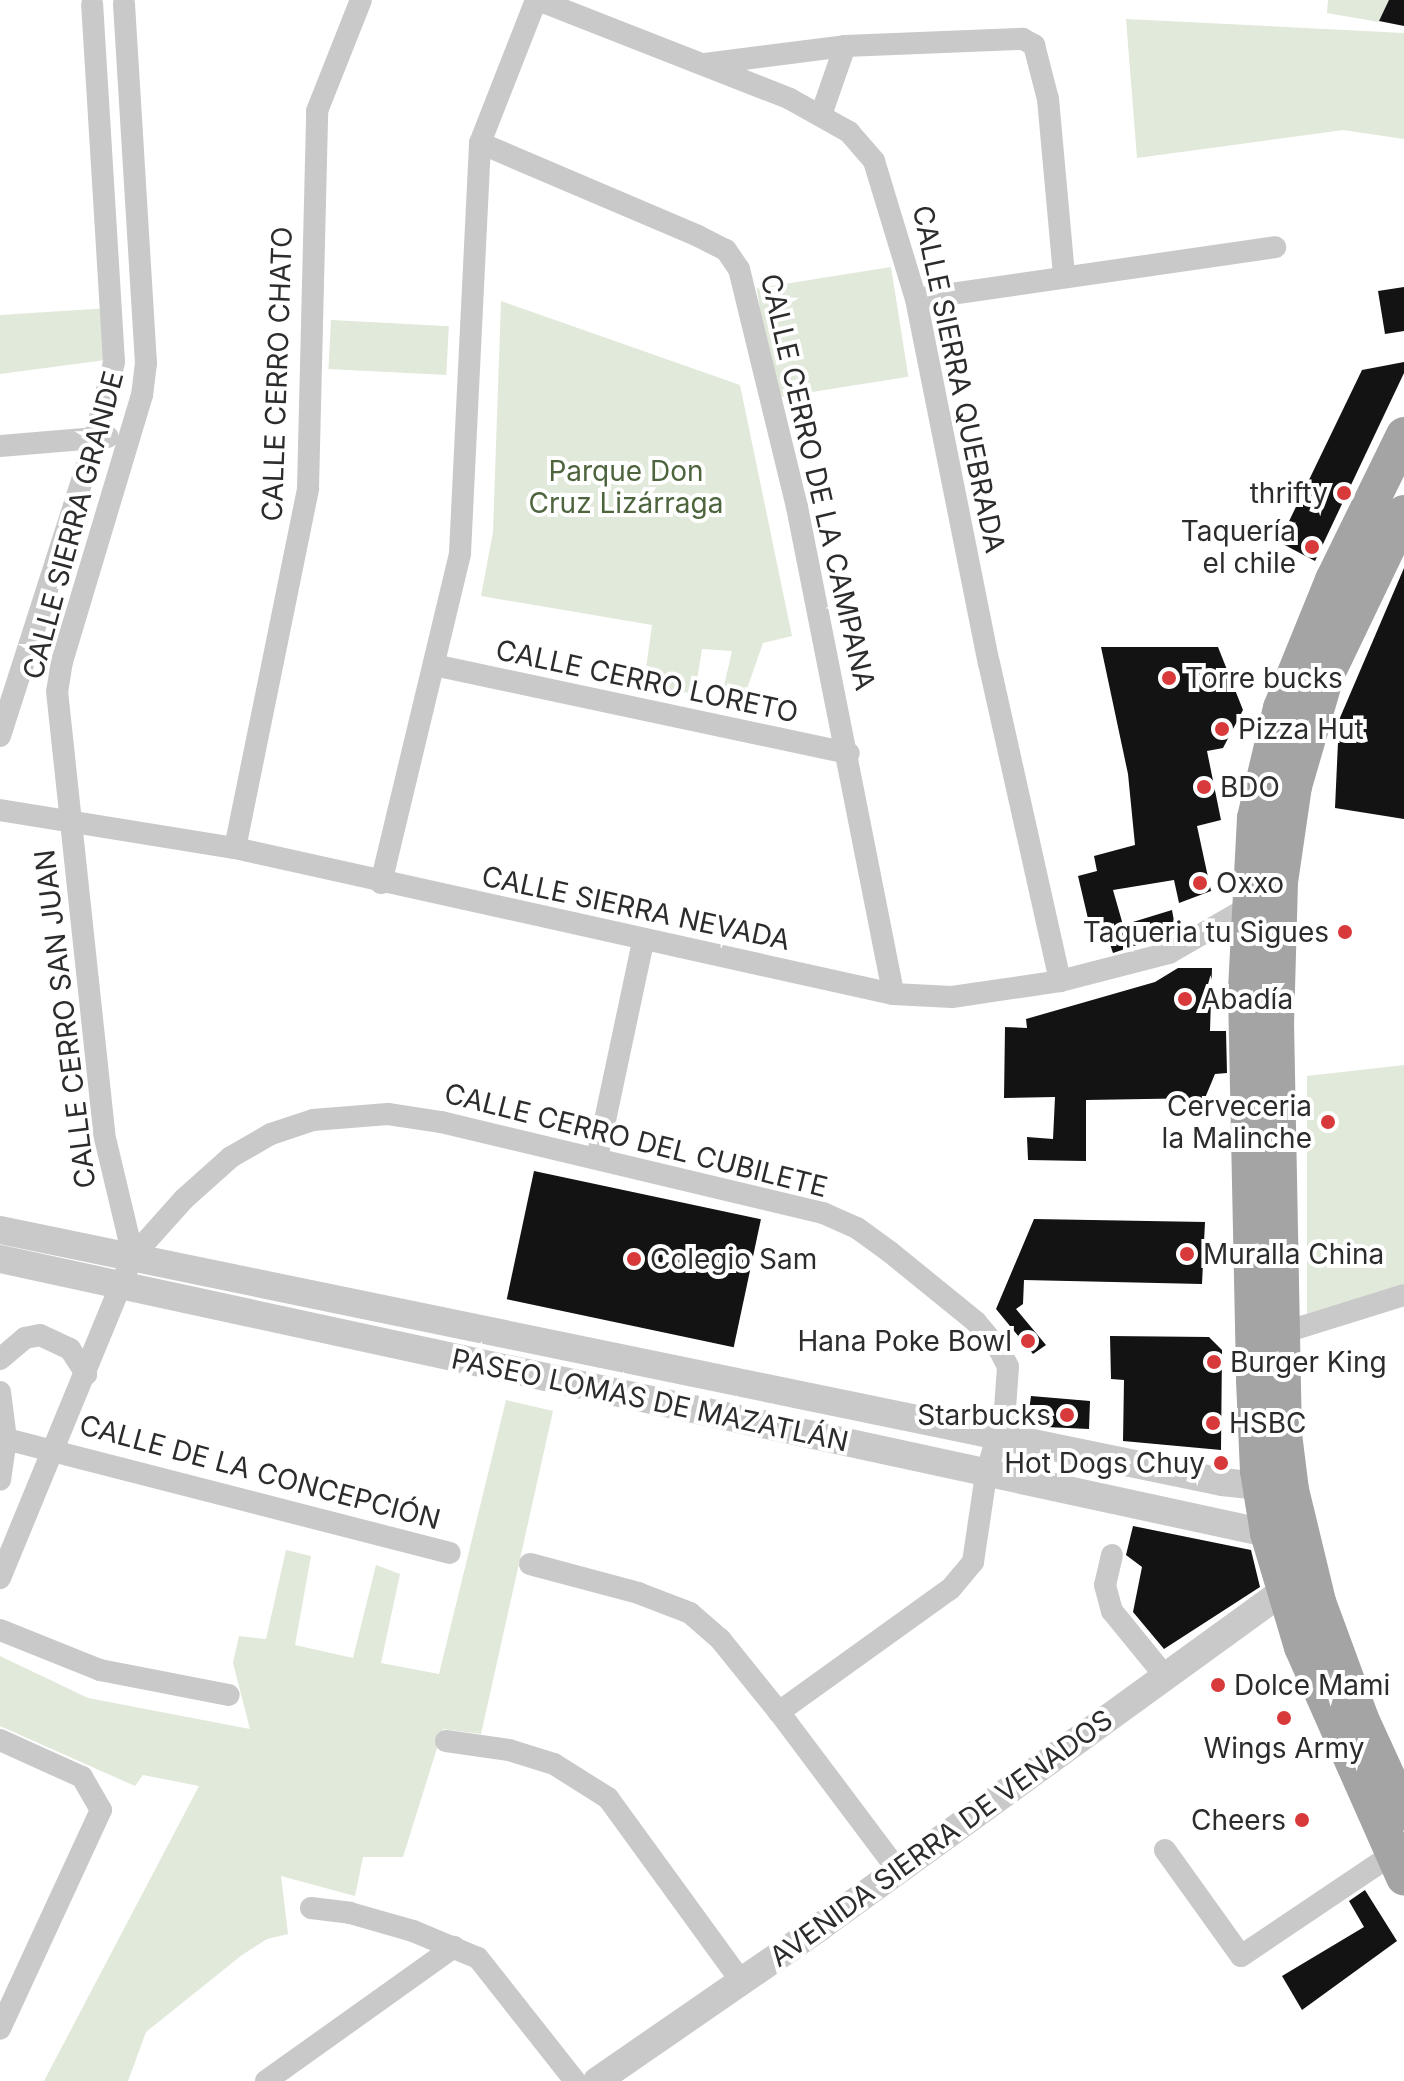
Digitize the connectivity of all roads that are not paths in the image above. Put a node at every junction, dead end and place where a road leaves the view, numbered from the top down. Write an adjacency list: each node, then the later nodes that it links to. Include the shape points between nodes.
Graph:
1 (361, 0): 22 (street, CALLE CERRO CHATO, via 317,111 308,488)
2 (537, 0): 6 (street, CALLE SIERRA QUEBRADA); 8 (street)
3 (90, 2): 4 (street); 14 (street, CALLE SIERRA GRANDE, via 114,362)
4 (127, 2): 13 (street, CALLE SIERRA GRANDE, via 146,363)
5 (845, 46): 6 (street); 7 (street); 10 (street, via 1023,39 1034,45 1048,99)
6 (705, 64): 7 (street, CALLE SIERRA QUEBRADA)
7 (821, 115): 11 (street, CALLE SIERRA QUEBRADA, via 849,132 874,161)
8 (480, 143): 17 (street, via 460,553); 19 (street, CALLE CERRO DE LA CAMPANA, via 698,236 726,250 739,269 794,492)
9 (1275, 247): 10 (street)
10 (1064, 275): 11 (street)
11 (916, 299): 26 (street, CALLE SIERRA QUEBRADA)
12 (1404, 435): 24 (main road, via 1333,580 1281,708 1255,818)
13 (129, 436): 14 (street); 21 (street, CALLE SIERRA GRANDE, via 57,691)
14 (96, 438): 15 (street); 18 (street, CALLE SIERRA GRANDE)
15 (0, 446)
16 (1404, 513): 34 (main road, via 1326,676 1294,786 1280,882 1277,954)
17 (434, 665): 19 (street, CALLE CERRO LORETO); 23 (street)
18 (0, 736)
19 (849, 753): 27 (street, CALLE CERRO DE LA CAMPANA)
20 (0, 810): 21 (street, CALLE SIERRA NEVADA)
21 (71, 821): 22 (street, CALLE SIERRA NEVADA); 30 (street, CALLE CERRO SAN JUAN, via 104,1134)
22 (235, 848): 23 (street, CALLE SIERRA NEVADA)
23 (381, 883): 25 (street, CALLE SIERRA NEVADA)
24 (1249, 907): 26 (street, CALLE SIERRA NEVADA, via 1169,953); 43 (main road, via 1246,992)
25 (643, 941): 27 (street, CALLE SIERRA NEVADA); 28 (street)
26 (1060, 981): 27 (street, CALLE SIERRA NEVADA, via 952,997)
27 (893, 994)
28 (597, 1158): 30 (street, CALLE CERRO DEL CUBILETE, via 388,1114 313,1120 271,1134 231,1157); 38 (street, CALLE CERRO DEL CUBILETE, via 784,1201 857,1228 976,1322 999,1349 1008,1367)
29 (0, 1230): 30 (street, PASEO LOMAS DE MAZATLÁN)
30 (133, 1256): 32 (street); 38 (street, PASEO LOMAS DE MAZATLÁN)
31 (0, 1259): 32 (street, PASEO LOMAS DE MAZATLÁN)
32 (123, 1286): 36 (street); 41 (street, PASEO LOMAS DE MAZATLÁN)
33 (1404, 1295): 34 (street)
34 (1282, 1333): 43 (main road)
35 (0, 1359): 36 (street, via 25,1338 40,1335 70,1349)
36 (86, 1374): 40 (street)
37 (0, 1392): 39 (street)
38 (999, 1436): 41 (street, CALLE CERRO DEL CUBILETE); 43 (street, PASEO LOMAS DE MAZATLÁN)
39 (6, 1439): 40 (street, CALLE DE LA CONCEPCIÓN); 42 (street)
40 (56, 1448): 45 (street, CALLE DE LA CONCEPCIÓN); 48 (street)
41 (986, 1475): 44 (street, PASEO LOMAS DE MAZATLÁN); 53 (street, CALLE CERRO DEL CUBILETE, via 973,1562 965,1575)
42 (0, 1480)
43 (1275, 1488): 44 (main road)
44 (1284, 1537): 49 (main road); 56 (main road)
45 (450, 1553)
46 (1112, 1555): 51 (street, via 1105,1585 1112,1611)
47 (530, 1564): 53 (street, via 690,1613 720,1639)
48 (0, 1578)
49 (1282, 1592): 51 (street, AVENIDA SIERRA DE VENADOS); 58 (main road)
50 (0, 1630): 52 (street, via 100,1670)
51 (1165, 1676): 59 (street, AVENIDA SIERRA DE VENADOS)
52 (229, 1695)
53 (779, 1712): 59 (street)
54 (0, 1740): 63 (street, via 82,1777 101,1810)
55 (446, 1741): 62 (street, via 509,1750 554,1764 608,1798)
56 (1404, 1813)
57 (1165, 1850): 58 (street, via 1241,1956)
58 (1398, 1865)
59 (897, 1869): 62 (street, AVENIDA SIERRA DE VENADOS)
60 (311, 1908): 61 (street, via 350,1913)
61 (454, 1947): 64 (street); 65 (street, via 495,1974)
62 (741, 1981): 66 (street, AVENIDA SIERRA DE VENADOS)
63 (0, 2029)
64 (266, 2081)
65 (575, 2081)
66 (597, 2081)

